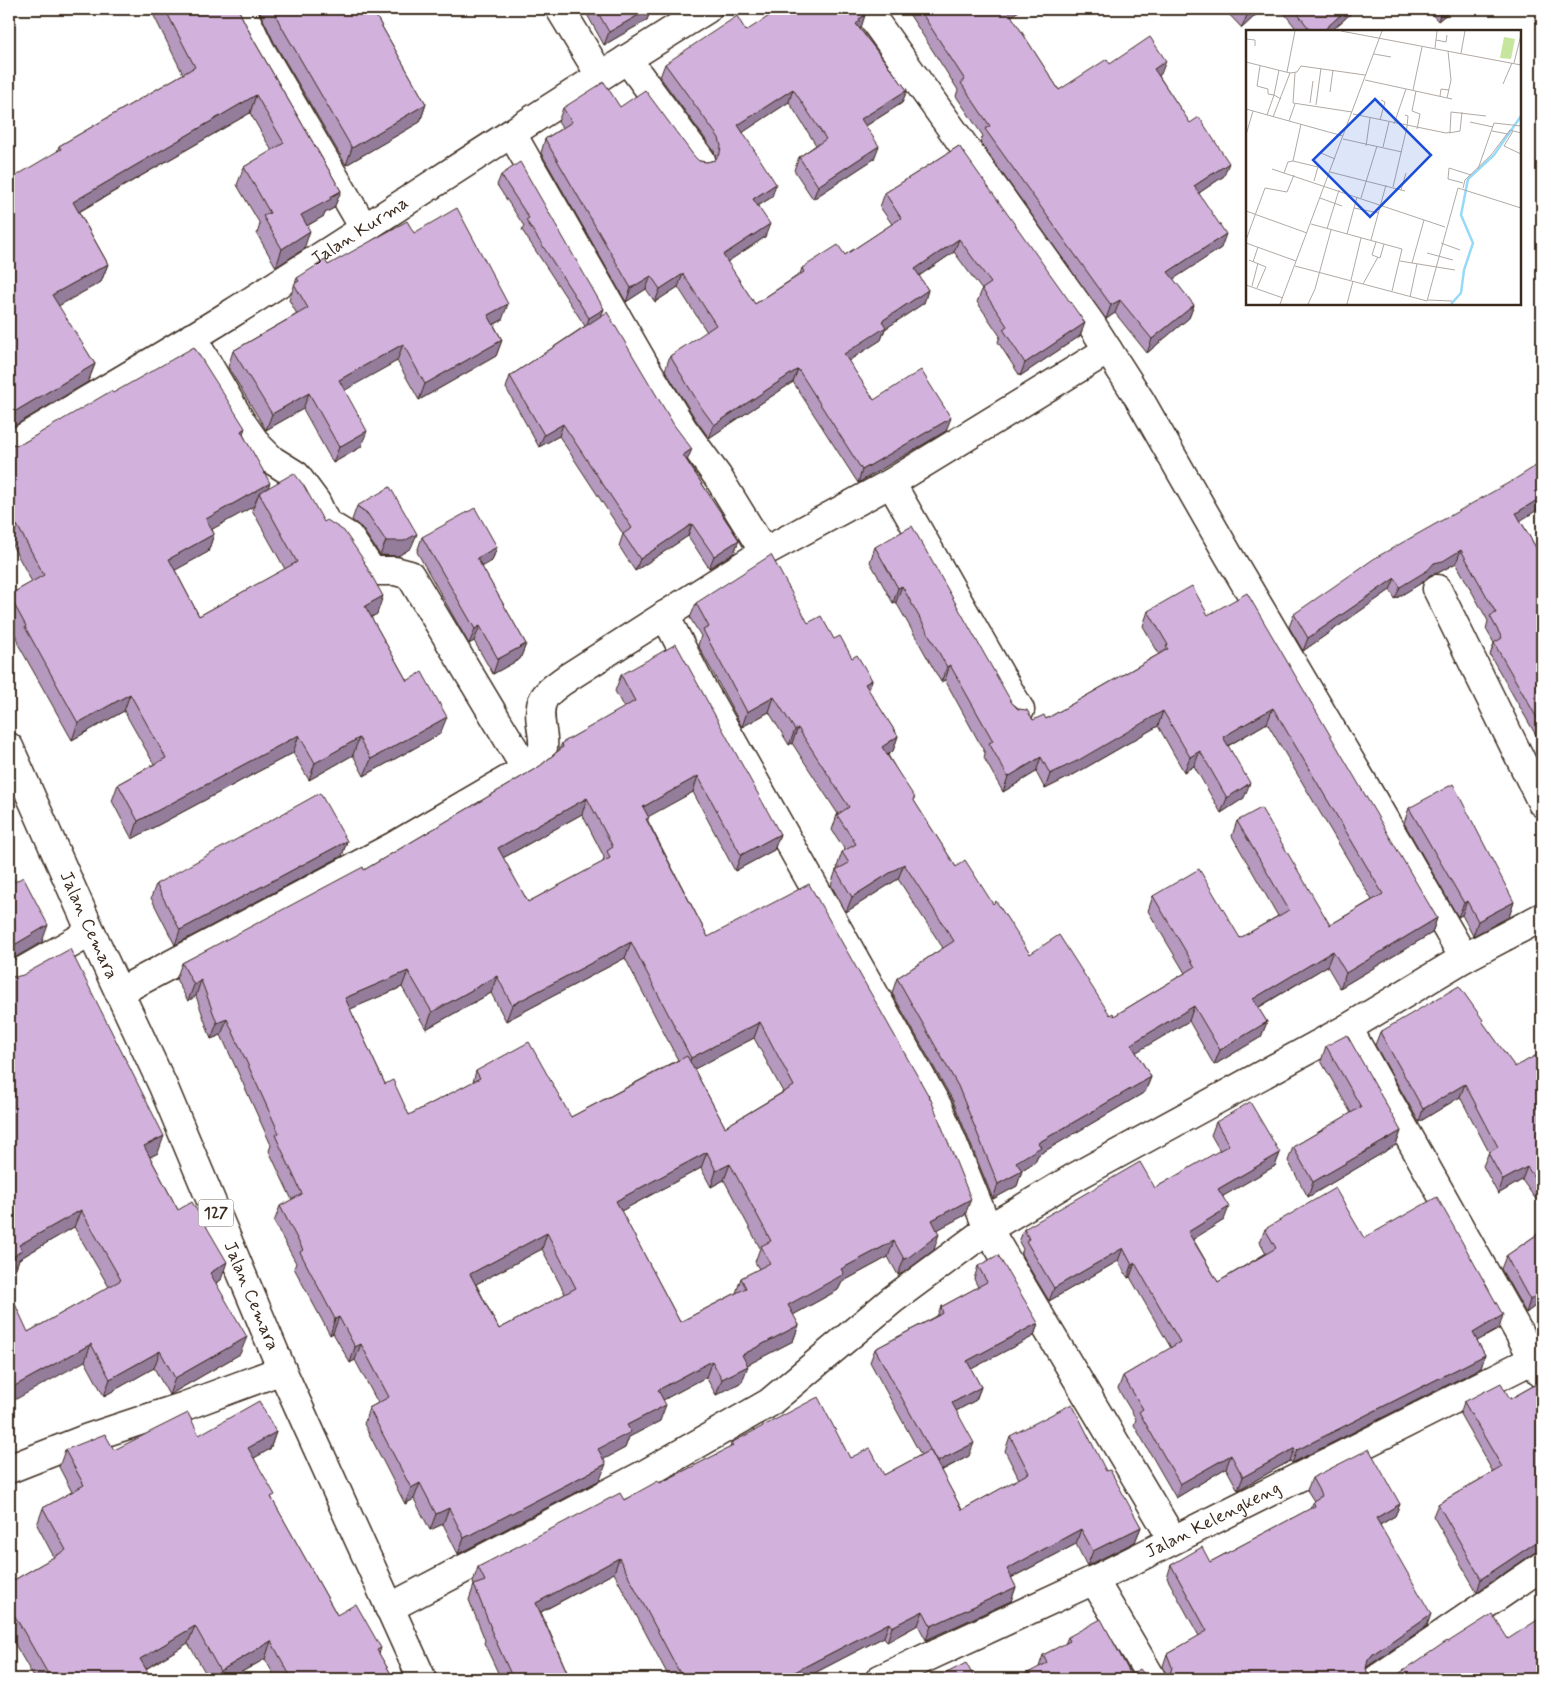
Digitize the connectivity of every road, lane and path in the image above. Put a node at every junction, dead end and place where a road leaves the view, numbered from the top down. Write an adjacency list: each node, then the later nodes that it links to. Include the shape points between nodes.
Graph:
1 (241, 9): 9 (street, via 260,49)
2 (560, 9): 6 (street)
3 (707, 9): 5 (street, Jalan Kurma)
4 (866, 9): 11 (street)
5 (626, 59): 6 (street, Jalan Kurma); 8 (street)
6 (600, 75): 7 (street, Jalan Kurma)
7 (512, 134): 9 (street, Jalan Kurma); 14 (street, via 649,373)
8 (700, 160)
9 (364, 228): 10 (street, Jalan Kurma)
10 (192, 337): 12 (street, Jalan Kurma); 19 (street, via 258,446 272,460 296,475 316,502 326,523 350,537 372,571 410,575)
11 (1108, 350): 13 (street); 23 (street)
12 (9, 447)
13 (891, 483): 14 (street); 17 (street)
14 (764, 552): 16 (street)
15 (1437, 589): 20 (street)
16 (665, 615): 19 (street, via 548,693 542,700 540,712 543,748 540,756); 27 (street, via 939,1109)
17 (1020, 710)
18 (9, 747): 22 (street, Jalan Cemara / 127)
19 (526, 769): 25 (street, via 394,846)
20 (1542, 803)
21 (1542, 917): 23 (street)
22 (92, 932): 24 (street); 25 (street, Jalan Cemara / 127)
23 (1464, 958): 26 (street)
24 (9, 980)
25 (119, 992): 29 (street, Jalan Cemara / 127, via 163,1086)
26 (1348, 1028): 27 (street, via 1075,1177); 28 (street)
27 (988, 1229): 31 (street); 34 (street, via 892,1300 769,1403 647,1473)
28 (1540, 1362): 31 (street, Jalan Kelengkeng)
29 (282, 1370): 30 (street); 34 (street, Jalan Cemara / 127)
30 (9, 1469)
31 (1173, 1540): 33 (street, Jalan Kelengkeng)
32 (1542, 1566): 38 (street)
33 (1094, 1580): 36 (street, Jalan Kelengkeng); 37 (street)
34 (389, 1608): 35 (street, Jalan Cemara / 127)
35 (422, 1679)
36 (880, 1679)
37 (1152, 1679)
38 (1377, 1679)

